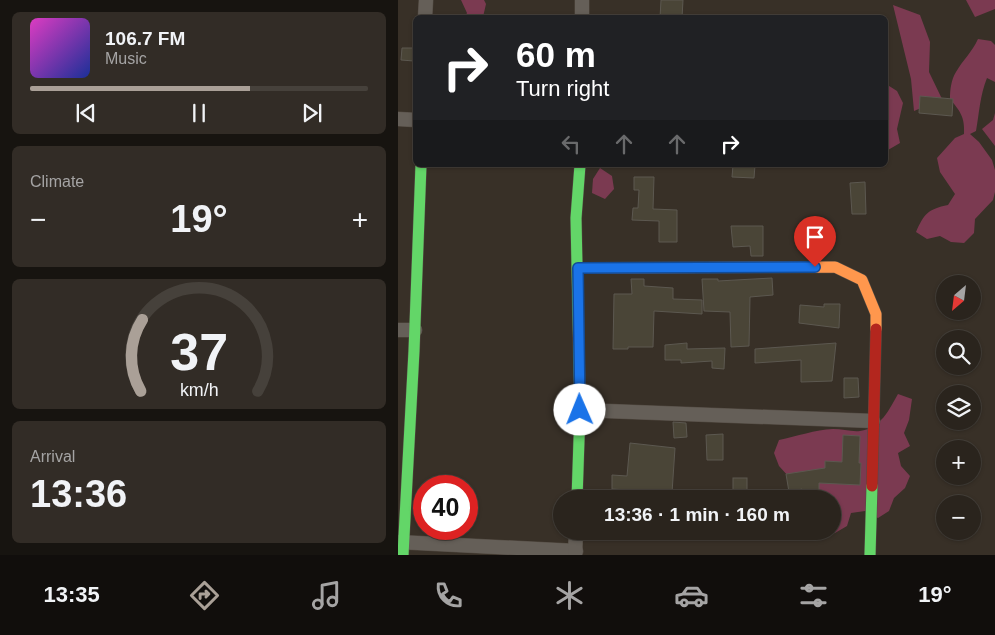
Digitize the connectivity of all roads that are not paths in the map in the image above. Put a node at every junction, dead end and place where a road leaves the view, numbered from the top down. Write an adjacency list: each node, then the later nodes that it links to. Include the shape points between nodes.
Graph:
1 (426, 0): 3 (street)
2 (582, 0): 4 (street)
3 (425, 15)
4 (582, 15)
5 (398, 119): 6 (street)
6 (413, 120)
7 (420, 167): 11 (street)
8 (580, 167): 9 (street, via 576,218)
9 (578, 268): 12 (street); 13 (street, via 835,267 862,280 876,314)
10 (398, 330): 11 (street)
11 (415, 330): 16 (street)
12 (580, 410): 13 (street); 14 (street)
13 (873, 421): 18 (street)
14 (577, 490)
15 (576, 540): 17 (street)
16 (402, 546): 17 (street)
17 (575, 553)
18 (870, 555)

